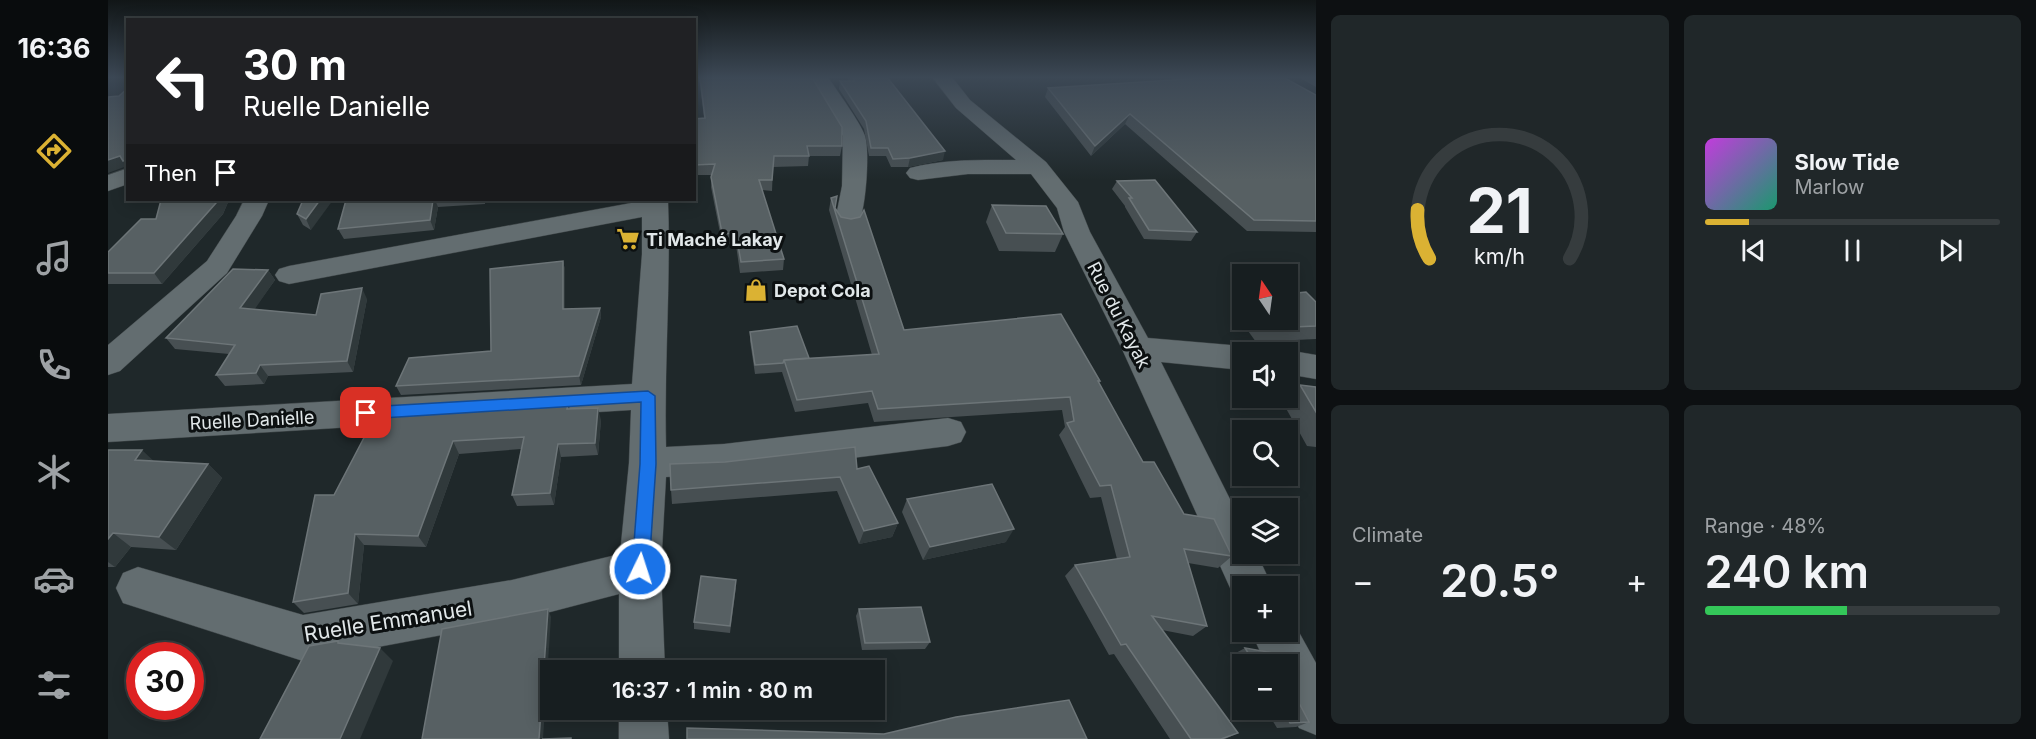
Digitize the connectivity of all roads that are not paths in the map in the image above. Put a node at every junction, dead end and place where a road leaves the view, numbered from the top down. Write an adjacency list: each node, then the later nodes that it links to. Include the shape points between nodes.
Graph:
1 (839, 111): 9 (street, via 854,136 854,186)
2 (972, 111): 3 (street, Rue du Kayak)
3 (1038, 167): 4 (street); 11 (street, Rue du Kayak, via 1069,207 1077,232)
4 (918, 172)
5 (126, 176): 6 (street)
6 (108, 184)
7 (256, 201): 13 (street, via 217,267)
8 (654, 203): 10 (street); 16 (street, via 656,254)
9 (848, 221)
10 (289, 275)
11 (1138, 349): 12 (street); 21 (street, Rue du Kayak)
12 (1232, 357)
13 (108, 363)
14 (1298, 364): 15 (street)
15 (1316, 367)
16 (648, 396): 17 (street, Ruelle Danielle); 19 (street)
17 (108, 428)
18 (948, 432): 19 (street, via 724,459)
19 (648, 464): 20 (street)
20 (640, 569): 22 (street, Ruelle Emmanuel, via 512,601 303,638); 24 (street)
21 (1246, 576)
22 (138, 588)
23 (1279, 642): 25 (street)
24 (642, 660)
25 (1316, 711)
26 (643, 720): 27 (street)
27 (644, 739)

